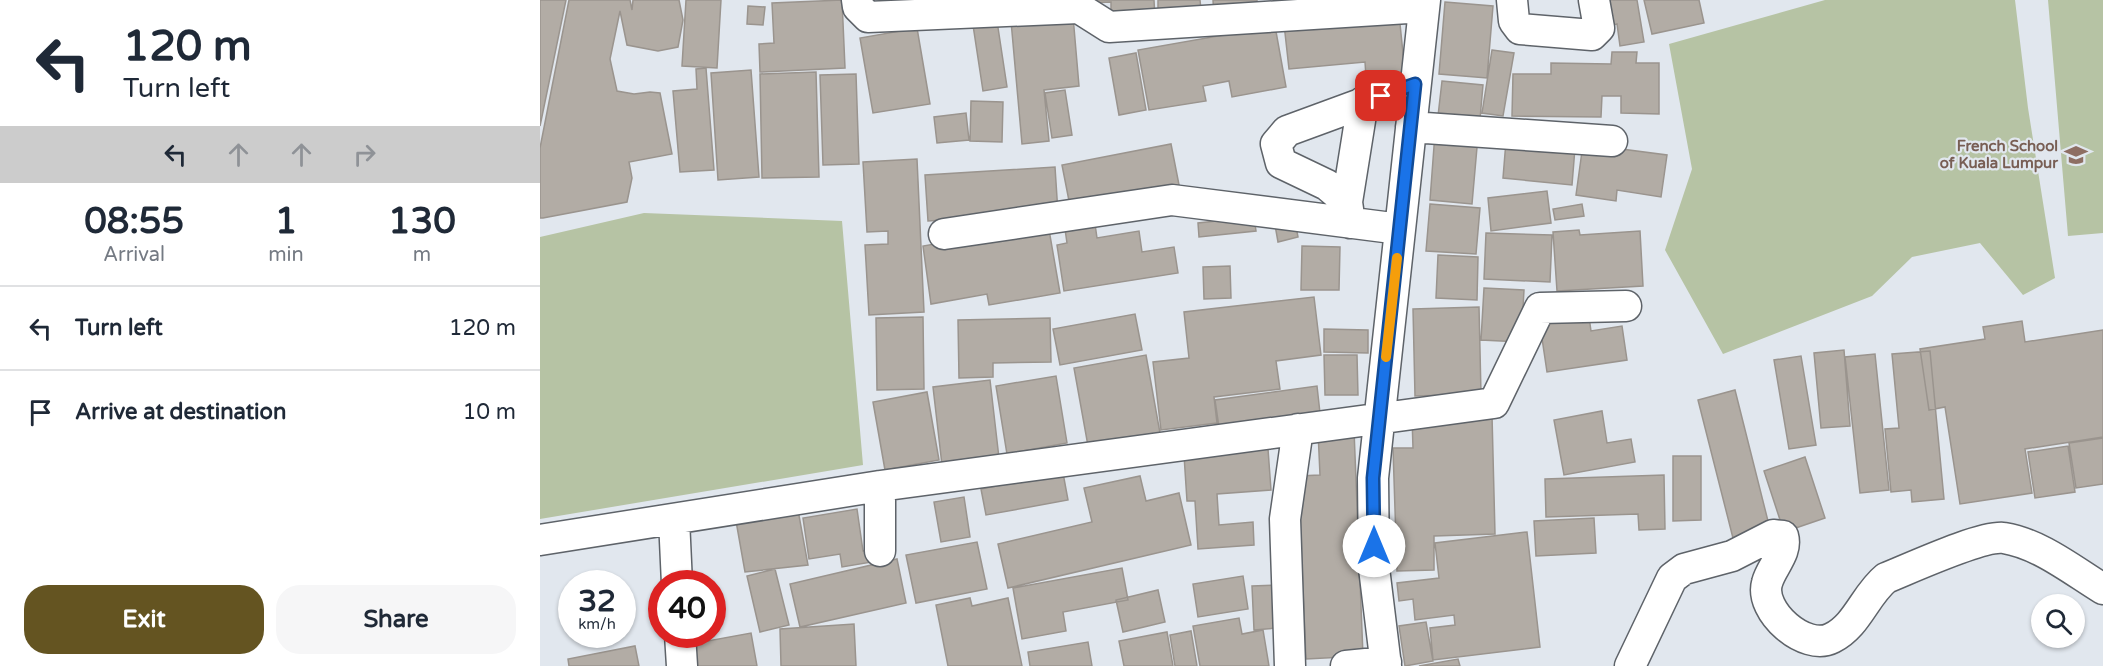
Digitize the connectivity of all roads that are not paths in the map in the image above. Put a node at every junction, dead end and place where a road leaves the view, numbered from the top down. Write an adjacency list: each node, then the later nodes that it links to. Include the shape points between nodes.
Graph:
1 (857, 0): 4 (street, via 868,17 1079,8 1109,27)
2 (1512, 0): 3 (street, via 1514,21 1520,29 1592,35 1599,28)
3 (1594, 0)
4 (1425, 3): 5 (street)
5 (1415, 84): 6 (street); 7 (street)
6 (1363, 102): 9 (street); 9 (street, via 1287,131 1275,144 1281,163 1327,185)
7 (1410, 127): 8 (street); 10 (street)
8 (1612, 141)
9 (1348, 213): 10 (street); 11 (street, via 1172,200)
10 (1400, 229): 13 (street)
11 (944, 234)
12 (1626, 306): 13 (street, via 1540,308 1494,403)
13 (1379, 416): 14 (street); 22 (street, via 1373,478 1374,568)
14 (1298, 429): 15 (street); 24 (street, via 1285,519)
15 (880, 486): 16 (street); 18 (street)
16 (674, 519): 17 (street); 19 (street)
17 (540, 540)
18 (880, 551)
19 (676, 570)
20 (2103, 589): 26 (street, via 2032,546 2002,538 1984,540 1886,578 1873,588 1846,629 1819,642 1799,638 1775,614 1766,584 1784,545 1783,536 1773,535 1732,556 1684,569 1672,578)
21 (681, 648): 23 (street)
22 (1386, 664): 25 (street)
23 (682, 666)
24 (1290, 666)
25 (1346, 666)
26 (1630, 666)

